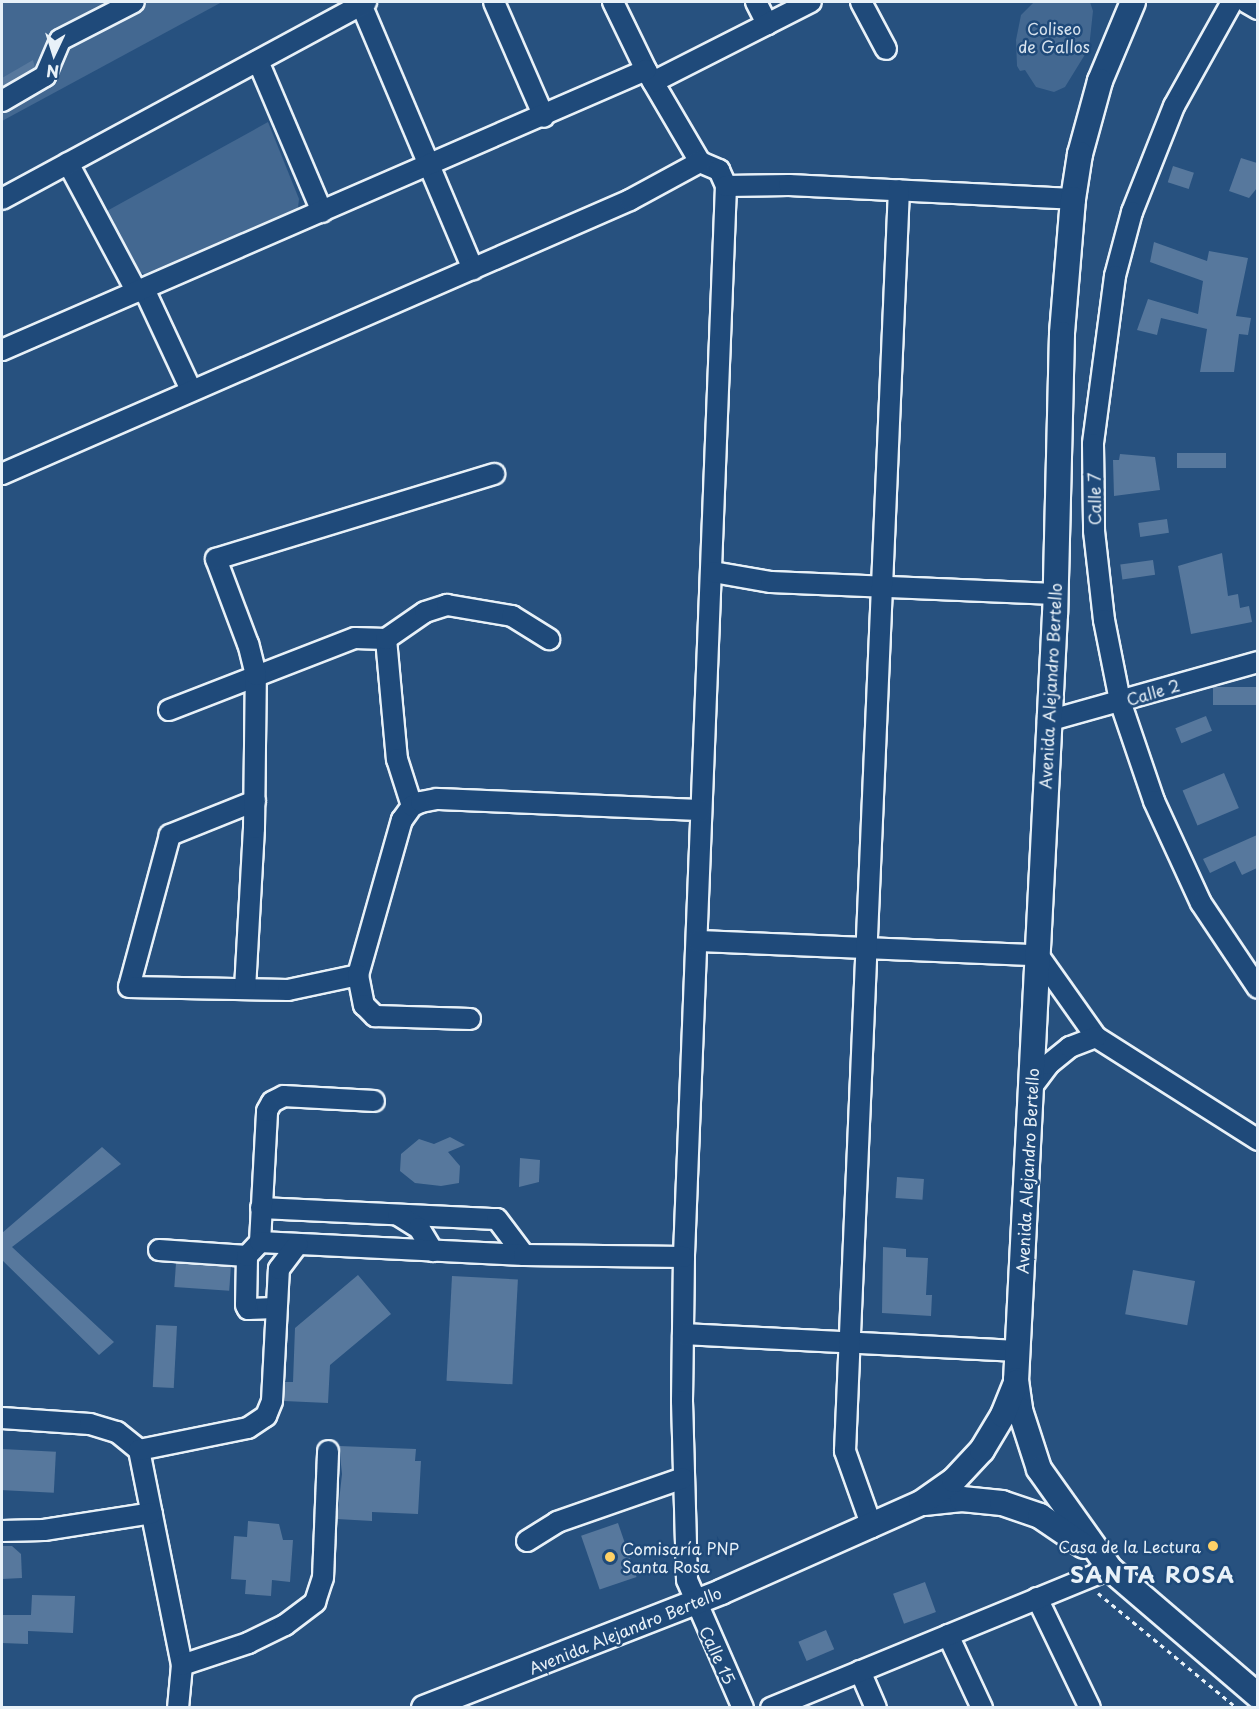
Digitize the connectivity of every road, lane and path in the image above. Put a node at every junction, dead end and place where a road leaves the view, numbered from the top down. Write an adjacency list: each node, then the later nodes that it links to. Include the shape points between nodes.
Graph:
1 (134, 2): 16 (street, via 60,40 45,76)
2 (494, 2): 17 (street)
3 (613, 2): 15 (street)
4 (756, 2): 12 (street)
5 (811, 2): 12 (street)
6 (861, 2): 13 (street)
7 (1134, 2): 24 (main road, Avenida Alejandro Bertello, via 1100,81)
8 (1232, 2): 39 (street, Calle 7, via 1174,106 1132,212 1115,276 1093,444 1094,531 1104,620)
9 (1246, 2): 11 (street)
10 (363, 3): 14 (street); 20 (street)
11 (1257, 9)
12 (767, 24): 15 (street)
13 (886, 49)
14 (258, 61): 19 (street); 25 (street)
15 (649, 76): 17 (street); 18 (street)
16 (2, 101)
17 (544, 117): 20 (street)
18 (700, 162): 21 (street, via 719,171); 26 (street, via 630,200)
19 (68, 163): 23 (street); 27 (street)
20 (429, 164): 25 (street); 26 (street)
21 (726, 186): 22 (street); 32 (street, Calle 15)
22 (899, 190): 24 (street); 33 (street)
23 (2, 199)
24 (1073, 200): 34 (main road, Avenida Alejandro Bertello, via 1062,334)
25 (322, 212): 27 (street)
26 (473, 269): 29 (street)
27 (141, 290): 28 (street); 29 (street)
28 (2, 350)
29 (191, 390): 30 (street)
30 (2, 474)
31 (494, 474): 38 (street, via 216,560)
32 (713, 572): 33 (street, via 771,582); 44 (street, Calle 15)
33 (883, 586): 34 (street); 46 (street)
34 (1055, 594): 41 (main road, Avenida Alejandro Bertello)
35 (386, 639): 36 (street, via 425,612 447,604 513,616); 38 (street, via 355,639); 43 (street, via 397,759)
36 (549, 639)
37 (1257, 662): 39 (street, Calle 2)
38 (256, 675): 40 (street); 42 (street)
39 (1120, 701): 41 (street, Calle 2); 49 (street, Calle 7, via 1154,801 1202,903)
40 (169, 710)
41 (1048, 721): 47 (main road, Avenida Alejandro Bertello)
42 (255, 801): 50 (street); 50 (street, via 170,835 129,987)
43 (412, 806): 44 (street, via 437,799); 48 (street, via 402,820)
44 (701, 810): 45 (street, Calle 15)
45 (698, 941): 46 (street); 64 (street, Calle 15)
46 (865, 946): 47 (street); 67 (street)
47 (1038, 956): 52 (street); 53 (main road, Avenida Alejandro Bertello)
48 (358, 975): 50 (street, via 308,988); 51 (street, via 364,1005 375,1016)
49 (1257, 988)
50 (245, 989)
51 (470, 1019)
52 (1096, 1037): 53 (street, via 1070,1047 1049,1064); 55 (street)
53 (1031, 1088): 68 (main road, Avenida Alejandro Bertello)
54 (374, 1101): 56 (street, via 276,1097 267,1111)
55 (1257, 1140)
56 (261, 1208): 57 (street); 58 (street)
57 (397, 1215): 61 (street, via 419,1228); 62 (street, via 497,1219)
58 (260, 1242): 59 (street); 63 (street)
59 (298, 1244): 61 (street); 65 (street, via 279,1269)
60 (159, 1250): 63 (street)
61 (433, 1251): 62 (street)
62 (524, 1255): 64 (street)
63 (246, 1256): 65 (street, via 246,1307)
64 (684, 1257): 66 (street, Calle 15)
65 (275, 1308): 71 (street, via 272,1401 266,1416 248,1428)
66 (683, 1334): 67 (street); 73 (street, Calle 15)
67 (849, 1343): 68 (street); 76 (street, via 846,1451)
68 (1018, 1351): 69 (main road, Avenida Alejandro Bertello)
69 (1016, 1380): 74 (main road, Avenida Alejandro Bertello, via 1003,1415 982,1450 954,1480); 79 (main road, Avenida Alejandro Bertello, via 1022,1420 1039,1469)
70 (2, 1419): 71 (street, via 99,1426 117,1432)
71 (139, 1450): 75 (street)
72 (328, 1451): 84 (street, via 323,1578 315,1602 285,1625 248,1643)
73 (683, 1478): 78 (street, via 557,1522); 82 (street, Calle 15, via 687,1580)
74 (921, 1503): 76 (main road, Avenida Alejandro Bertello); 79 (main road, Avenida Alejandro Bertello, via 962,1499 1002,1503 1040,1516)
75 (152, 1513): 77 (street, via 44,1530); 84 (street)
76 (872, 1527): 82 (main road, Avenida Alejandro Bertello)
77 (2, 1531)
78 (527, 1541)
79 (1110, 1569): 80 (street); 86 (main road, Avenida Alejandro Bertello)
80 (1084, 1579): 81 (street); 94 (path)
81 (1038, 1598): 83 (street); 93 (street)
82 (694, 1602): 88 (main road, Avenida Alejandro Bertello); 89 (street, Calle 15)
83 (948, 1635): 85 (street); 92 (street)
84 (182, 1665): 87 (street)
85 (860, 1671): 90 (street); 91 (street)
86 (1257, 1696)
87 (178, 1707)
88 (424, 1707)
89 (742, 1707)
90 (771, 1707)
91 (876, 1707)
92 (982, 1707)
93 (1090, 1707)
94 (1237, 1707)

